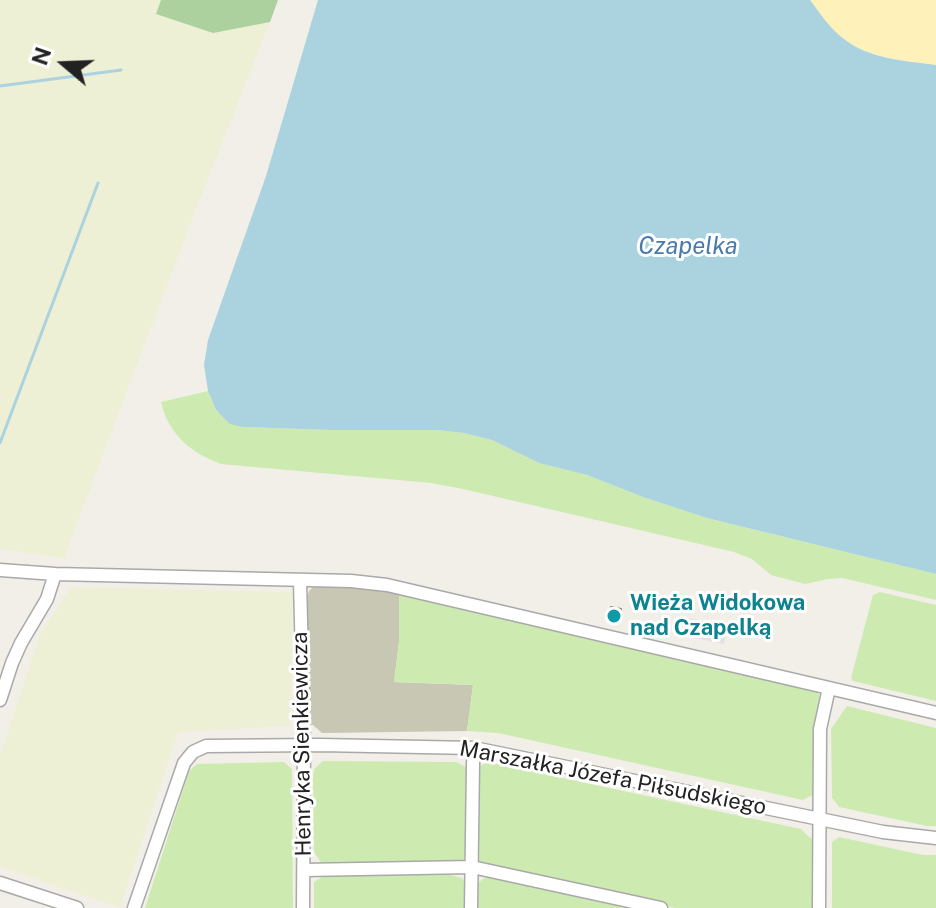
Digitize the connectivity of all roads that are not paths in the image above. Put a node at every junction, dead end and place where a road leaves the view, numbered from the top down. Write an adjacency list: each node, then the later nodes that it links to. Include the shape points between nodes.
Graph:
1 (0, 570): 2 (street)
2 (55, 574): 3 (street); 4 (street, via 47,599)
3 (300, 580): 5 (street, via 398,587); 8 (street, Henryka Sienkiewicza)
4 (6, 661): 6 (street)
5 (829, 688): 7 (street); 10 (street, via 820,729)
6 (0, 700)
7 (936, 713)
8 (304, 745): 9 (street, Marszałka Józefa Piłsudskiego); 13 (street, Henryka Sienkiewicza); 17 (street, Marszałka Józefa Piłsudskiego, via 206,746 193,752 184,763)
9 (474, 748): 10 (street, Marszałka Józefa Piłsudskiego); 12 (street)
10 (825, 819): 11 (street, Marszałka Józefa Piłsudskiego); 21 (street)
11 (936, 838)
12 (472, 867): 13 (street); 15 (street); 19 (street)
13 (304, 870): 18 (street, Henryka Sienkiewicza)
14 (0, 883): 16 (street)
15 (629, 904): 20 (street)
16 (77, 908)
17 (134, 908)
18 (303, 908)
19 (471, 908)
20 (661, 908)
21 (819, 908)

